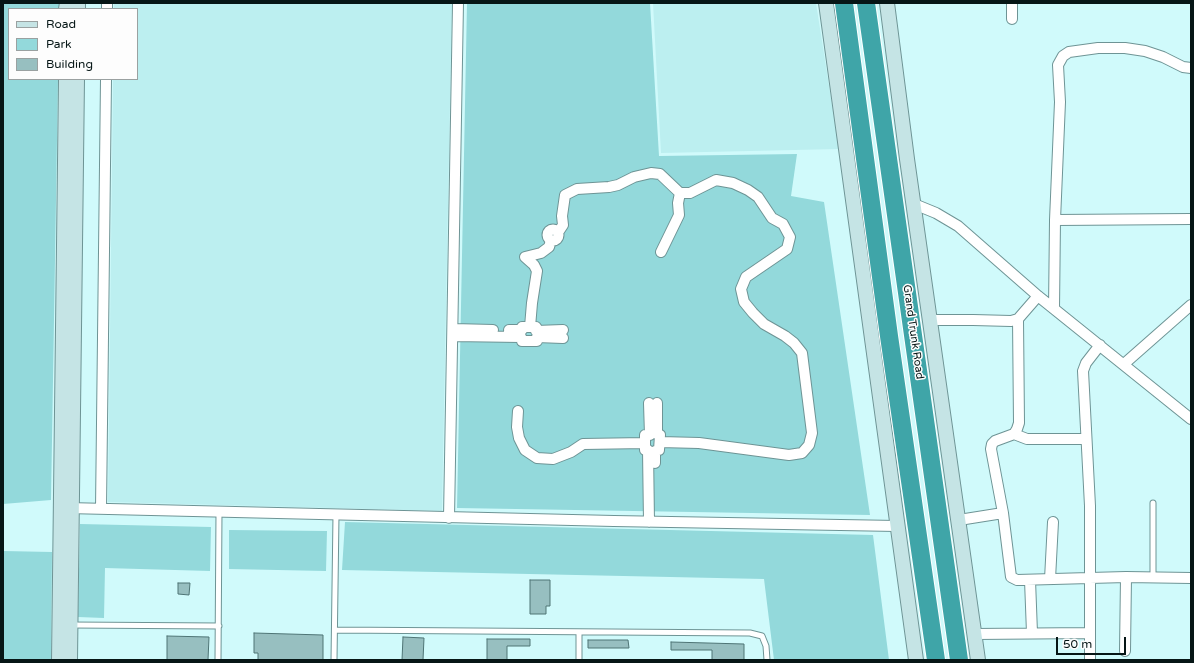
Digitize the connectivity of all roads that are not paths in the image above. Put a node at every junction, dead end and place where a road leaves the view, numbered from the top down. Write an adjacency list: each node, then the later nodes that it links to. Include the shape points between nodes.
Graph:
1 (458, 3): 23 (street)
2 (826, 3): 42 (street)
3 (844, 3): 64 (highway)
4 (866, 3): 65 (highway, Grand Trunk Road)
5 (888, 3): 13 (street)
6 (1012, 3): 7 (street)
7 (1012, 19)
8 (1191, 68): 15 (street, via 1145,51 1125,48 1098,48 1069,52 1063,56 1058,65 1060,109)
9 (66, 80): 33 (street)
10 (77, 80): 33 (street)
11 (106, 80): 34 (street)
12 (680, 193): 16 (street, via 679,215); 22 (street, via 660,174 651,173 634,177 618,185 577,189 565,194 563,225 560,231 553,227 559,234 558,238 551,240 549,247 541,253 525,257 537,271); 30 (street, via 690,194 716,180 733,183 758,197 772,218 783,224 790,237 787,249 746,277 741,289 744,302 753,313 764,324 794,343 802,353 812,433 809,445 802,453 788,455 699,443)
13 (914, 204): 17 (street, via 958,226); 21 (street)
14 (1191, 219): 15 (street)
15 (1055, 220): 19 (street)
16 (661, 252)
17 (1038, 296): 19 (street); 20 (street)
18 (1191, 305): 25 (street)
19 (1054, 309): 24 (street)
20 (1018, 319): 21 (street, via 1003,322); 28 (street, via 1019,423)
21 (930, 320): 39 (street)
22 (530, 327): 23 (street, via 522,327 522,330); 23 (street, via 536,327 536,331 563,334 537,337 537,341 522,341 521,337)
23 (453, 332): 38 (street)
24 (1100, 345): 25 (street); 29 (street, via 1083,371)
25 (1124, 364): 27 (street)
26 (518, 411): 31 (street, via 519,438 525,450 537,458 553,459 583,444)
27 (1191, 419)
28 (1014, 434): 29 (street, via 1027,439); 36 (street, via 992,444)
29 (1086, 439): 45 (street, via 1090,506)
30 (660, 442): 31 (street, via 653,403 650,435 645,435); 40 (street, via 660,450 655,451)
31 (645, 443): 40 (street, via 645,450 648,450)
32 (1153, 503): 44 (lane)
33 (66, 508): 34 (street); 49 (street); 57 (street)
34 (102, 509): 35 (street)
35 (219, 512): 37 (street); 50 (lane)
36 (1003, 513): 39 (street); 48 (street, via 1011,577 1017,580)
37 (336, 515): 38 (street); 51 (lane)
38 (449, 518): 40 (street)
39 (959, 520): 55 (street)
40 (652, 522): 42 (street)
41 (1053, 522): 47 (street)
42 (897, 526): 63 (street)
43 (1126, 577): 44 (street); 45 (street); 56 (street)
44 (1153, 577): 46 (street)
45 (1090, 578): 47 (street); 54 (street)
46 (1191, 578)
47 (1050, 579): 48 (street)
48 (1030, 580): 53 (street)
49 (70, 625): 50 (lane); 58 (street)
50 (219, 626): 59 (lane)
51 (335, 630): 52 (lane); 60 (lane)
52 (579, 632): 61 (lane); 62 (lane, via 750,633 762,636)
53 (1032, 633): 54 (street); 55 (street)
54 (1090, 633): 67 (street)
55 (975, 634): 66 (street)
56 (1125, 651)
57 (59, 660)
58 (70, 660)
59 (218, 660)
60 (334, 660)
61 (579, 660)
62 (767, 660)
63 (916, 660)
64 (936, 660)
65 (959, 660)
66 (978, 660)
67 (1090, 660)

